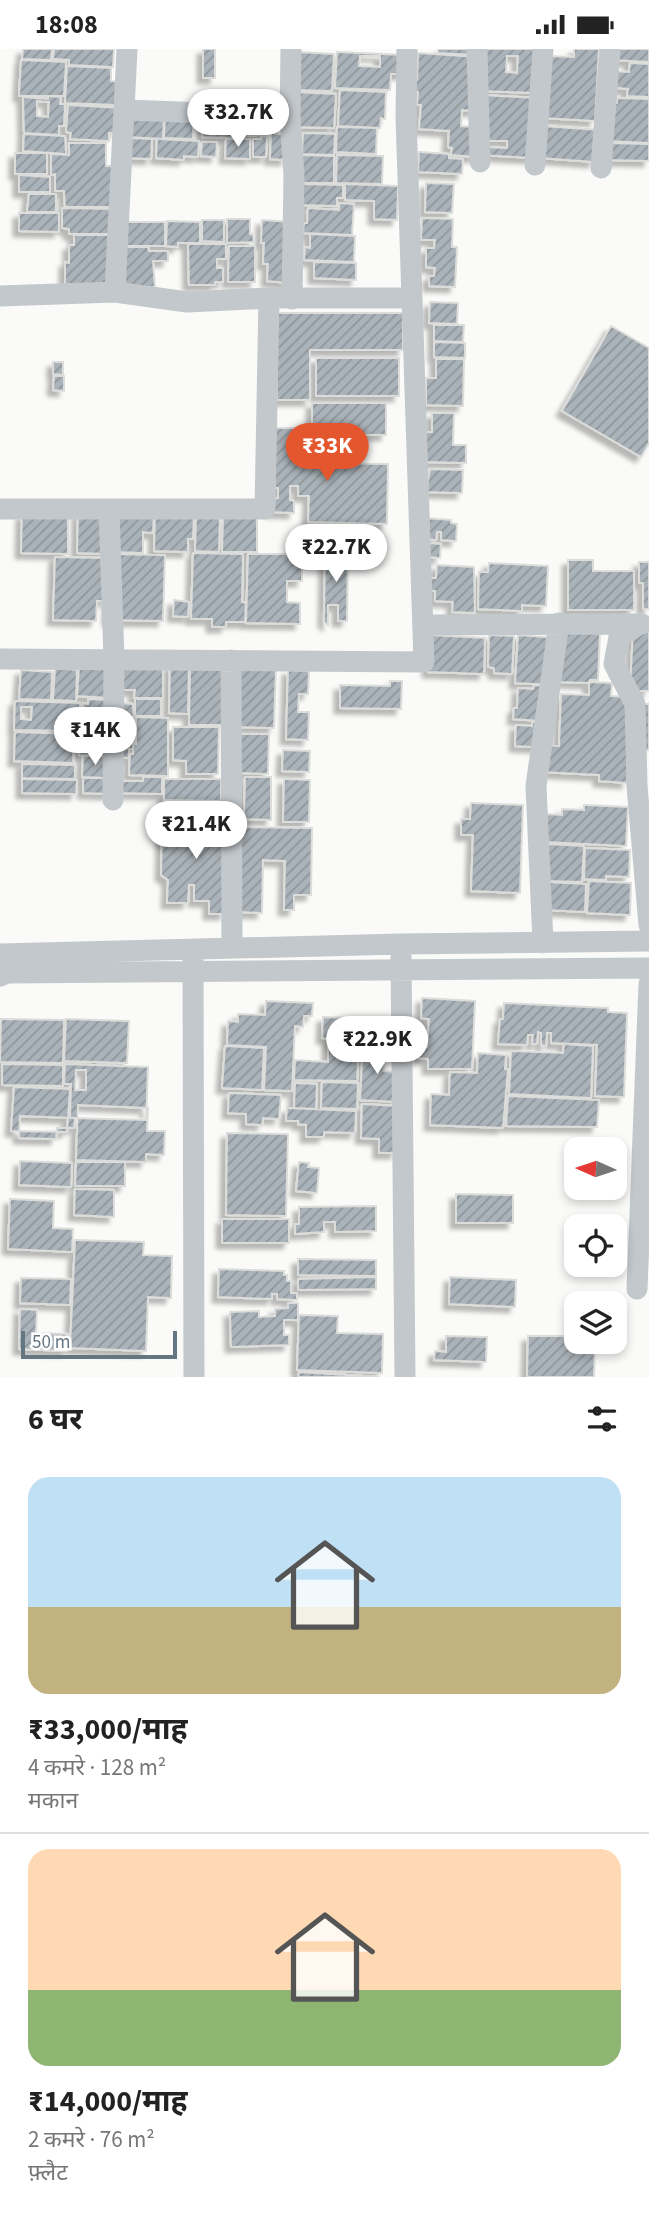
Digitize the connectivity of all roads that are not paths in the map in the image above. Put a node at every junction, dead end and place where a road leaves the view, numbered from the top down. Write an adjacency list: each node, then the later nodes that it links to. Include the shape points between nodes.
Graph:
1 (127, 49): 7 (street)
2 (291, 49): 8 (street)
3 (407, 49): 15 (street)
4 (477, 49): 9 (street)
5 (543, 49): 10 (street)
6 (610, 49): 11 (street)
7 (124, 110): 8 (street); 12 (street)
8 (290, 116): 16 (street)
9 (480, 162)
10 (535, 165)
11 (601, 168)
12 (115, 292): 13 (street); 14 (street, via 187,302)
13 (0, 296)
14 (269, 298): 16 (street); 18 (street, via 265,509)
15 (412, 298): 16 (street); 21 (street)
16 (292, 299)
17 (0, 509): 18 (street)
18 (109, 509): 23 (street)
19 (559, 623): 20 (street); 21 (street); 28 (street, via 536,786)
20 (644, 623): 26 (street, via 619,637 614,664 635,704)
21 (424, 625): 24 (street, via 424,662)
22 (0, 659): 23 (street)
23 (114, 660): 24 (street); 25 (street)
24 (231, 660): 30 (street)
25 (113, 800)
26 (649, 925)
27 (649, 941): 28 (street)
28 (543, 943): 29 (street)
29 (401, 944): 30 (street); 34 (street)
30 (232, 948): 32 (street)
31 (0, 954): 32 (street)
32 (193, 960): 34 (street); 35 (street); 38 (street)
33 (649, 968): 34 (street)
34 (401, 969): 39 (street)
35 (0, 976)
36 (649, 984): 37 (street)
37 (637, 1289)
38 (194, 1377)
39 (405, 1377)

